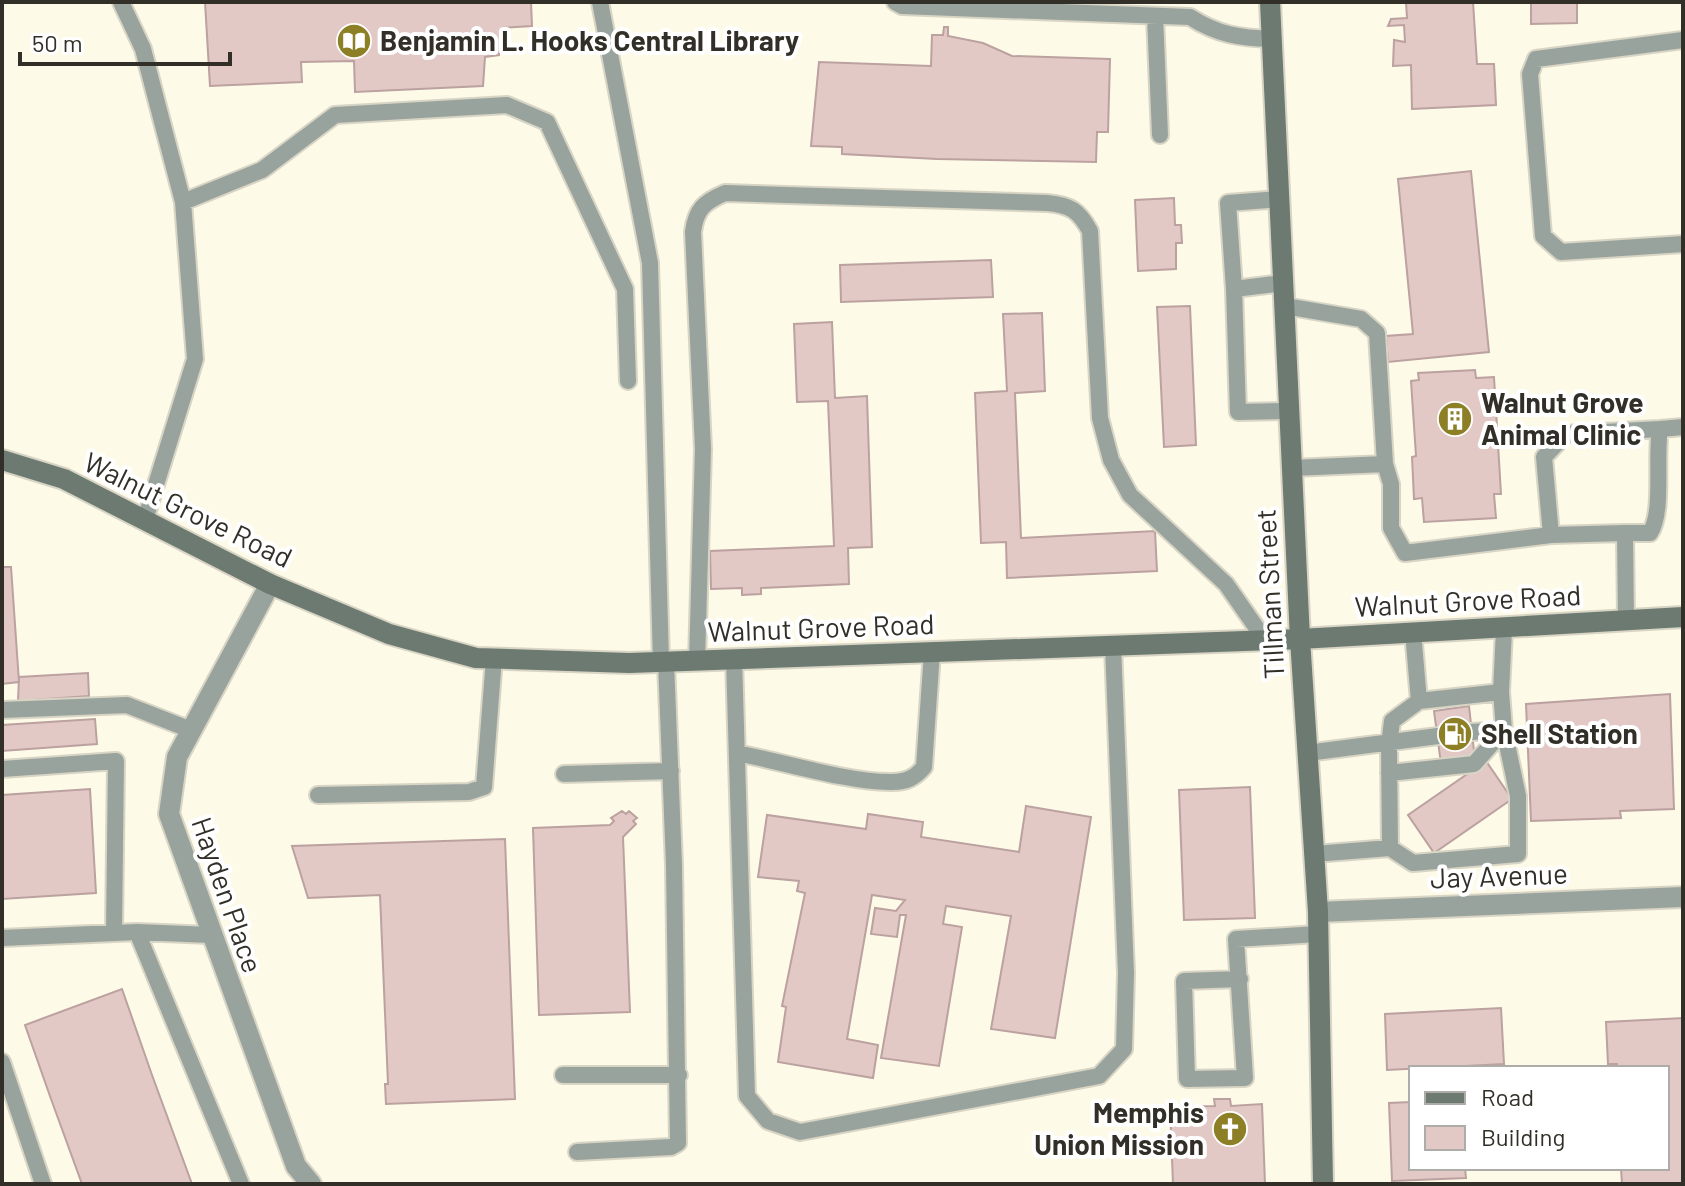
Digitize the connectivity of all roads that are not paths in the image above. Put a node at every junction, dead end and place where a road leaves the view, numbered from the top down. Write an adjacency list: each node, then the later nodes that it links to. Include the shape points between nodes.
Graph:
1 (121, 2): 11 (lane, via 143,49)
2 (600, 2): 38 (lane, via 650,263)
3 (895, 2): 5 (lane)
4 (1270, 2): 7 (main road, Tillman Street)
5 (1022, 6): 6 (lane)
6 (1155, 16): 7 (lane, via 1190,17 1232,38); 9 (lane)
7 (1272, 39): 10 (main road, Tillman Street)
8 (1683, 40): 12 (lane, via 1536,59 1530,74 1543,236 1561,252)
9 (1160, 135)
10 (1280, 199): 13 (main road, Tillman Street); 14 (lane, via 1228,203)
11 (183, 202): 16 (lane, via 262,170 335,115 507,105 547,122 625,289); 23 (lane, via 195,359)
12 (1683, 244)
13 (1283, 283): 14 (lane); 15 (main road, Tillman Street)
14 (1234, 289): 17 (lane, via 1238,412)
15 (1285, 306): 17 (main road, Tillman Street); 20 (lane, via 1361,319 1377,333)
16 (628, 381)
17 (1289, 411): 22 (main road, Tillman Street)
18 (1683, 427): 19 (lane)
19 (1660, 429): 24 (lane, via 1658,521 1650,533); 25 (lane, via 1566,434 1544,457)
20 (1385, 464): 22 (lane); 25 (lane, via 1391,484 1391,528 1405,553)
21 (4, 467): 23 (main road, Walnut Grove Road, via 64,479)
22 (1292, 468): 31 (main road, Tillman Street)
23 (145, 520): 26 (main road, Walnut Grove Road)
24 (1625, 533): 25 (lane); 28 (lane)
25 (1551, 535)
26 (270, 584): 35 (main road, Walnut Grove Road, via 389,634 476,658); 42 (street, Hayden Place)
27 (1683, 617): 28 (main road, Walnut Grove Road)
28 (1626, 620): 29 (main road, Walnut Grove Road)
29 (1504, 629): 30 (main road, Walnut Grove Road); 39 (lane)
30 (1413, 632): 31 (main road, Walnut Grove Road); 40 (lane)
31 (1300, 639): 32 (main road, Walnut Grove Road); 48 (main road, Tillman Street)
32 (1265, 640): 33 (main road, Walnut Grove Road); 37 (lane, via 1226,584 1130,495 1111,460 1100,418 1090,231 1080,213 1067,204 745,192 707,201 695,213 693,232 703,449)
33 (1113, 646): 34 (main road, Walnut Grove Road); 47 (lane, via 1126,973 1124,1049 1099,1076 800,1132 768,1121 747,1096)
34 (932, 652): 36 (main road, Walnut Grove Road); 47 (lane, via 924,767 917,776 890,782 865,779)
35 (494, 658): 38 (main road, Walnut Grove Road); 53 (lane, via 484,787 469,792)
36 (734, 659): 37 (main road, Walnut Grove Road); 47 (lane)
37 (697, 661): 38 (main road, Walnut Grove Road)
38 (663, 662): 50 (lane)
39 (1501, 692): 40 (lane); 43 (lane)
40 (1419, 701): 46 (lane, via 1392,721)
41 (2, 710): 42 (lane, via 127,705)
42 (191, 730): 61 (street, Hayden Place, via 177,757 169,814)
43 (1504, 730): 44 (lane); 51 (lane, via 1474,764); 54 (lane, via 1518,796 1518,854 1413,863)
44 (1471, 732)
45 (1438, 736): 46 (lane)
46 (1389, 745): 48 (lane); 51 (lane)
47 (737, 753)
48 (1307, 753): 55 (main road, Tillman Street)
49 (2, 769): 59 (lane, via 116,761)
50 (671, 771): 52 (lane); 66 (lane)
51 (1389, 773): 54 (lane)
52 (564, 774)
53 (318, 795)
54 (1390, 848): 55 (lane)
55 (1314, 854): 57 (main road, Tillman Street)
56 (1683, 897): 57 (street, Jay Avenue)
57 (1318, 912): 60 (main road, Tillman Street)
58 (137, 932): 59 (lane); 61 (lane); 69 (lane)
59 (114, 933): 62 (lane)
60 (1318, 934): 63 (lane, via 1236,939); 71 (main road, Tillman Street)
61 (211, 935): 70 (street, Hayden Place, via 296,1166)
62 (2, 938)
63 (1240, 979): 63 (lane, via 1245,1078 1187,1079 1184,981)
64 (2, 1062): 68 (lane)
65 (563, 1075): 66 (lane)
66 (679, 1075): 67 (lane, via 678,1143)
67 (577, 1152)
68 (43, 1184)
69 (241, 1184)
70 (311, 1184)
71 (1323, 1184)

